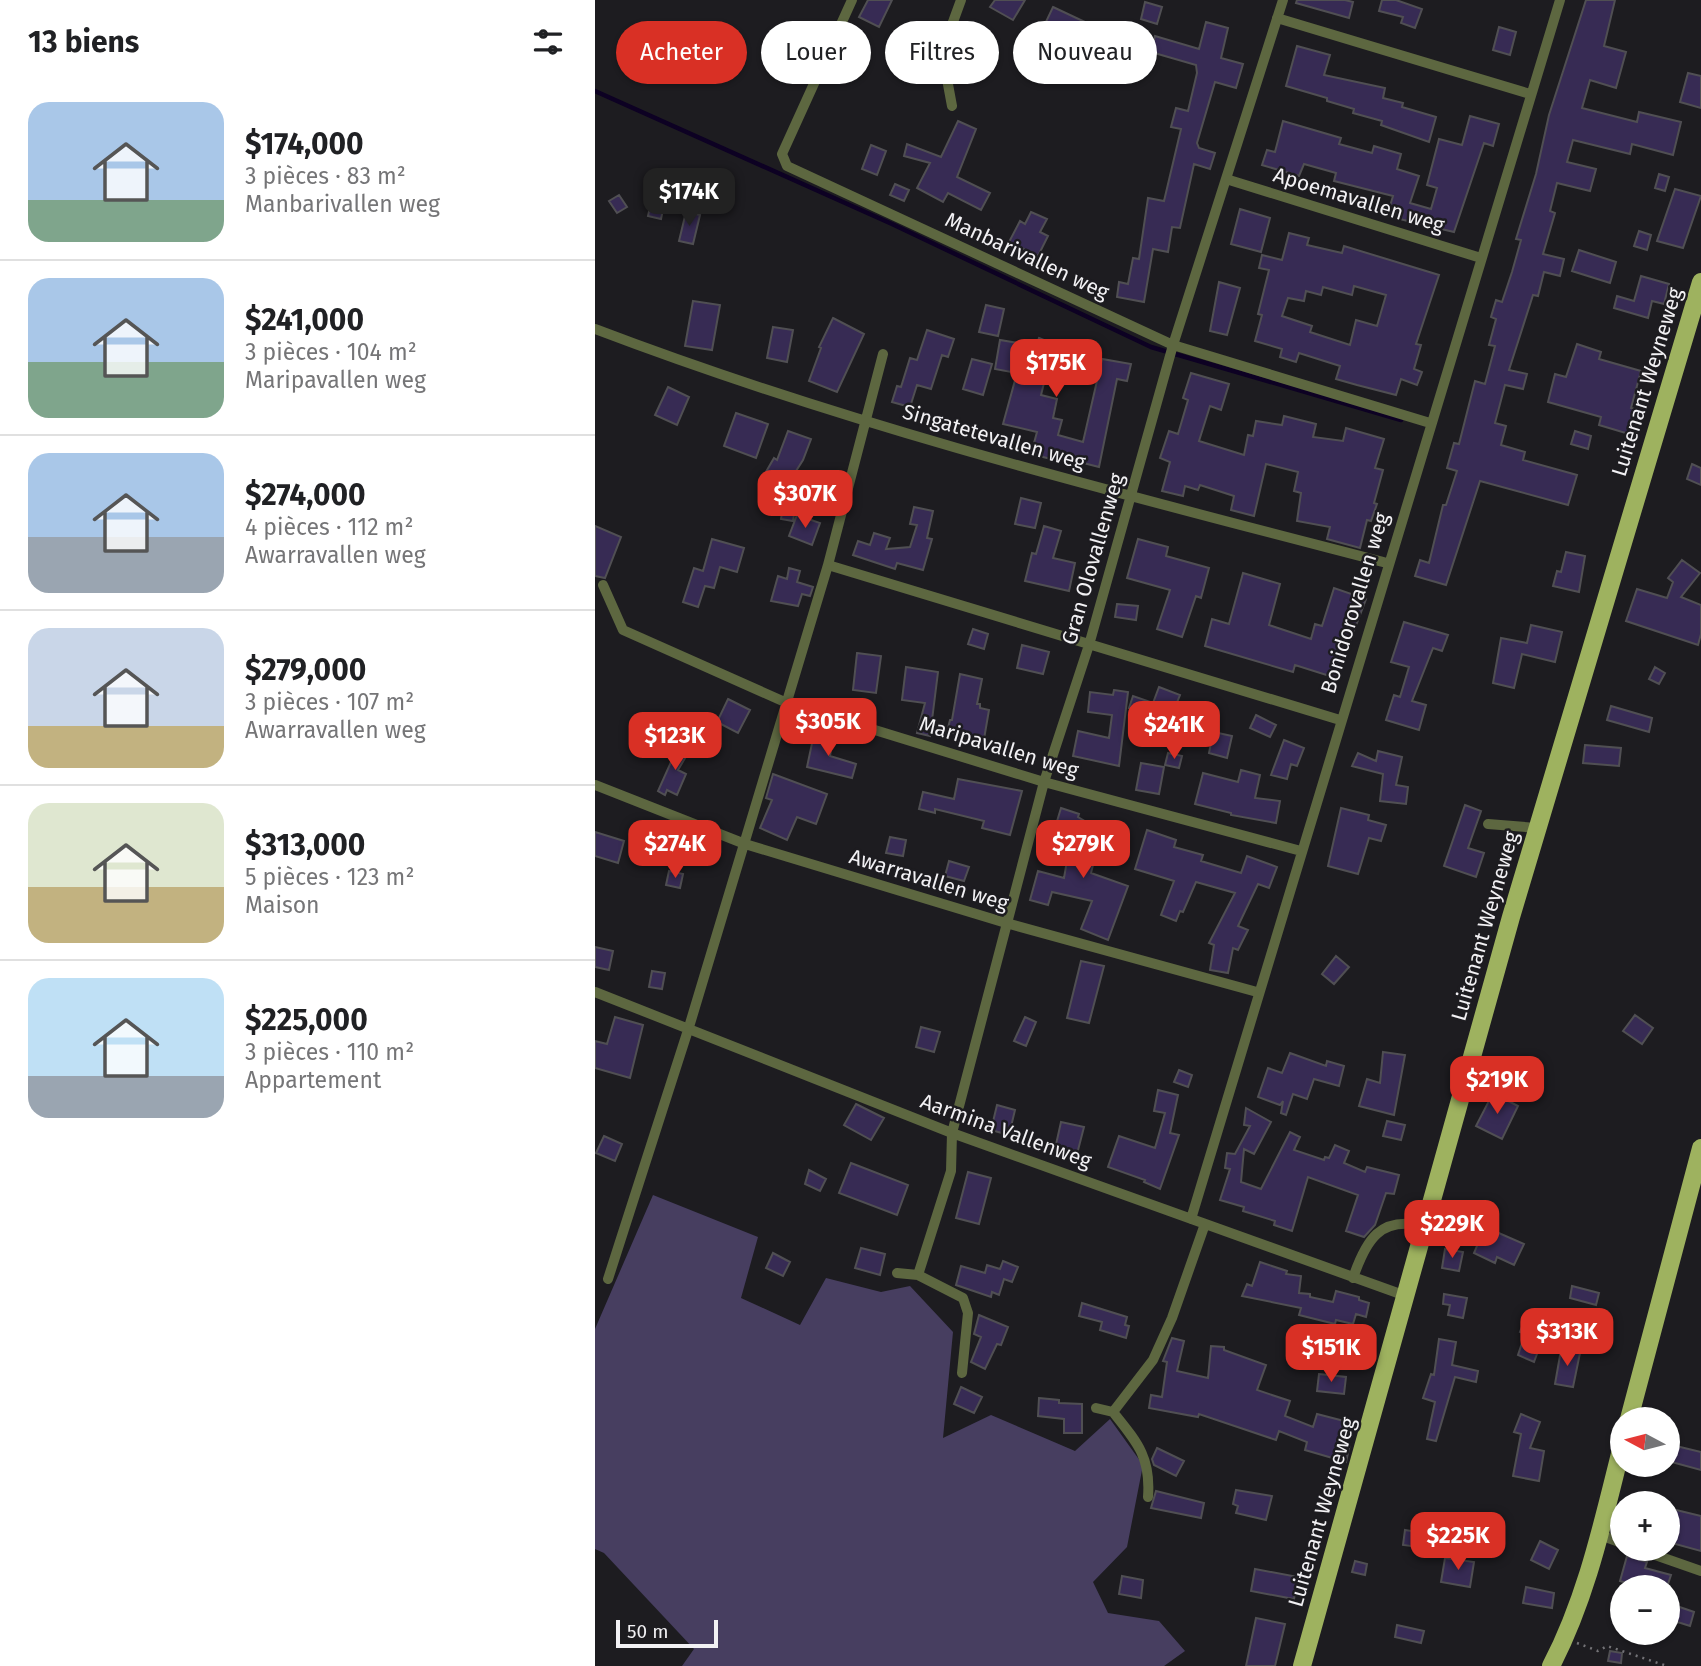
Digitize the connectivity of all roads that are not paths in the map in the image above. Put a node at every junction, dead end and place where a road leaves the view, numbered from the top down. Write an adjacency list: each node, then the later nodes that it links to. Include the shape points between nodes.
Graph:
1 (852, 0): 12 (street, Manbarivallen weg, via 782,154 787,166)
2 (961, 0): 7 (street, via 942,52)
3 (1283, 0): 5 (street, Gran Olovallenweg)
4 (1559, 0): 6 (street, Bonidorovallen weg)
5 (1277, 18): 6 (street); 8 (street, Gran Olovallenweg)
6 (1530, 94): 9 (street, Bonidorovallen weg)
7 (951, 106)
8 (1226, 179): 9 (street, Apoemavallen weg); 12 (street, Gran Olovallenweg)
9 (1481, 258): 15 (street, Bonidorovallen weg)
10 (1701, 282): 26 (main road, Luitenant Weyneweg)
11 (595, 329): 14 (street, Singatetevallen weg, via 688,365)
12 (1173, 345): 15 (street, Manbarivallen weg); 16 (street, Gran Olovallenweg)
13 (883, 354): 14 (street)
14 (866, 420): 16 (street, Singatetevallen weg); 18 (street)
15 (1430, 423): 17 (street, Bonidorovallen weg)
16 (1131, 497): 17 (street, Singatetevallen weg); 20 (street, Gran Olovallenweg)
17 (1387, 563): 22 (street, Bonidorovallen weg)
18 (828, 565): 20 (street); 21 (street)
19 (603, 585): 21 (street, Maripavallen weg, via 623,630)
20 (1089, 645): 22 (street); 23 (street, Gran Olovallenweg)
21 (787, 703): 23 (street, Maripavallen weg); 27 (street)
22 (1340, 720): 28 (street, Bonidorovallen weg)
23 (1044, 782): 28 (street, Maripavallen weg); 29 (street, Gran Olovallenweg)
24 (595, 785): 27 (street, Awarravallen weg)
25 (1488, 824): 26 (street)
26 (1537, 828): 37 (main road, Luitenant Weyneweg)
27 (745, 844): 29 (street, Awarravallen weg); 32 (street)
28 (1301, 850): 31 (street, Bonidorovallen weg)
29 (1006, 923): 31 (street, Awarravallen weg); 33 (street, Gran Olovallenweg)
30 (595, 992): 32 (street, Aarmina Vallenweg)
31 (1257, 992): 35 (street, Bonidorovallen weg)
32 (689, 1027): 33 (street, Aarmina Vallenweg); 41 (street)
33 (952, 1133): 35 (street, Aarmina Vallenweg); 39 (street, Gran Olovallenweg, via 951,1171)
34 (1701, 1148): 44 (main road)
35 (1191, 1219): 36 (street, Aarmina Vallenweg)
36 (1205, 1224): 40 (street, Aarmina Vallenweg); 46 (street, via 1153,1360)
37 (1423, 1226): 40 (street, via 1388,1225 1362,1252); 42 (main road, Luitenant Weyneweg)
38 (897, 1273): 39 (street)
39 (918, 1275): 43 (street, via 963,1298 968,1313)
40 (1353, 1278): 42 (street, Aarmina Vallenweg)
41 (608, 1279)
42 (1406, 1296): 53 (main road, Luitenant Weyneweg)
43 (962, 1373)
44 (1632, 1407)
45 (1096, 1408): 46 (street)
46 (1113, 1412): 48 (street, via 1140,1446 1150,1471)
47 (1614, 1477): 49 (main road)
48 (1148, 1497)
49 (1600, 1535): 50 (street); 54 (main road, via 1579,1603)
50 (1610, 1539)
51 (1672, 1561): 52 (street)
52 (1701, 1571)
53 (1302, 1666)
54 (1551, 1666)

